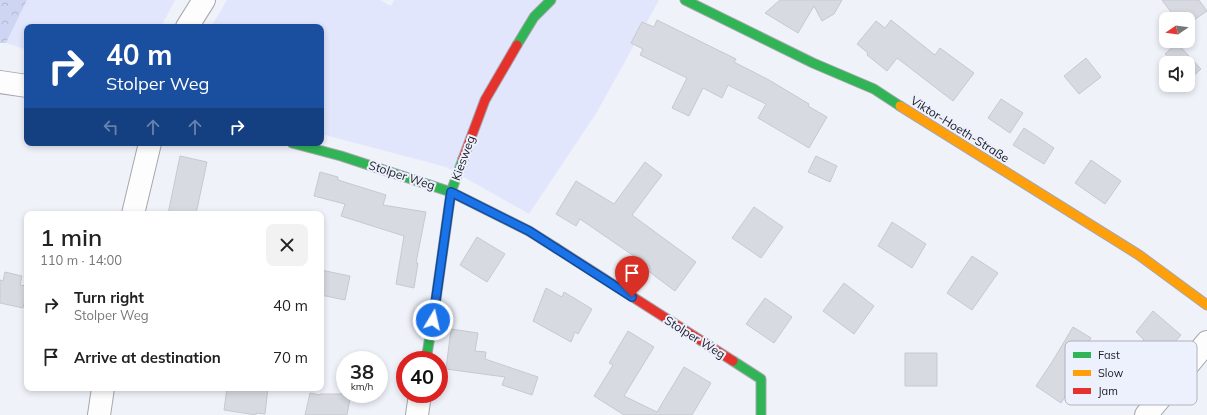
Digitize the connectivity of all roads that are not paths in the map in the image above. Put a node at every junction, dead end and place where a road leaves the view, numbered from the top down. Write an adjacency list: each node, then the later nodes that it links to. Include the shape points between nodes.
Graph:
1 (204, 0): 4 (street)
2 (551, 0): 9 (street, Kiesweg, via 534,17 485,100)
3 (685, 0): 11 (street, Viktor-Hoeth-Straße, via 814,63 874,89 1139,255)
4 (189, 24)
5 (0, 82): 6 (street)
6 (24, 86)
7 (149, 146): 10 (street)
8 (303, 146): 9 (street, Stolper Weg)
9 (451, 192): 13 (street, Kiesweg); 20 (street, Stolper Weg, via 529,231 761,379)
10 (135, 211)
11 (1207, 305)
12 (1207, 342): 14 (street)
13 (428, 351)
14 (1197, 354)
15 (103, 391): 18 (street)
16 (419, 403): 19 (street)
17 (1154, 405): 21 (street)
18 (99, 415)
19 (417, 415)
20 (761, 415)
21 (1146, 415)

